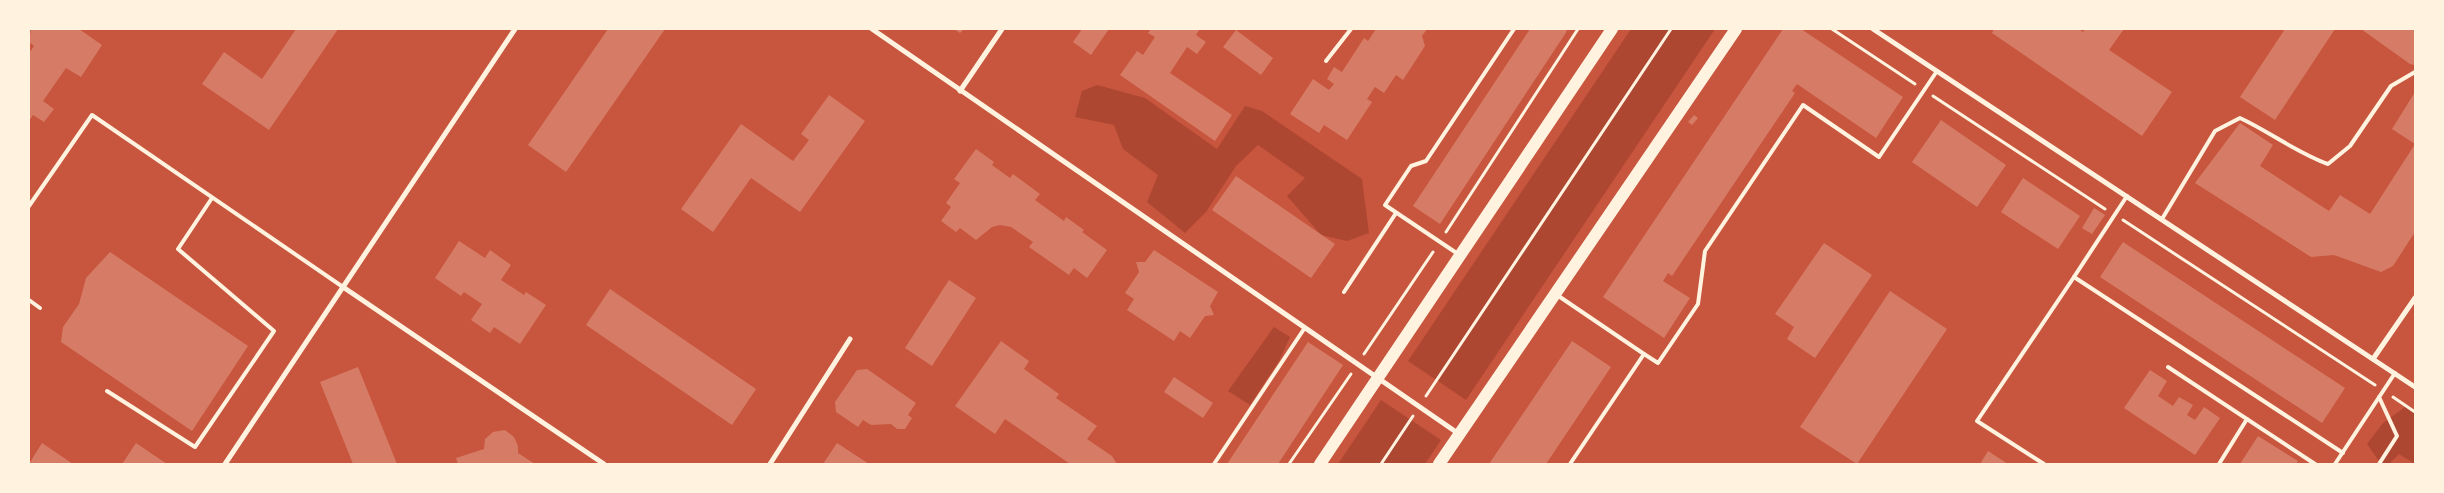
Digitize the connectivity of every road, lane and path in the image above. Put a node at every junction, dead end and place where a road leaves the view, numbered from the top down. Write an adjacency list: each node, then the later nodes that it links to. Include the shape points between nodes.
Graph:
1 (514, 29): 21 (street)
2 (872, 29): 13 (street)
3 (1002, 29): 13 (street)
4 (1351, 29): 10 (lane)
5 (1514, 29): 17 (lane, via 1426,161 1411,166 1385,205)
6 (1610, 29): 19 (main road)
7 (1671, 29): 37 (path)
8 (1736, 29): 23 (main road)
9 (1873, 29): 11 (street)
10 (1326, 61)
11 (1937, 71): 14 (street); 29 (lane, via 1880,156 1803,105 1705,251 1698,304 1658,363)
12 (2415, 72): 18 (lane, via 2391,86 2350,146 2328,164 2240,118 2215,131)
13 (960, 91): 27 (street)
14 (2127, 196): 18 (street); 20 (lane)
15 (212, 198): 16 (lane, via 92,115); 21 (lane); 35 (lane, via 178,249 274,331 195,447)
16 (29, 206)
17 (1396, 213): 19 (lane); 22 (lane)
18 (2162, 219): 30 (street)
19 (1460, 255): 33 (main road)
20 (2074, 277): 40 (lane); 49 (lane, via 1976,421)
21 (343, 287): 41 (street); 42 (street)
22 (1344, 292)
23 (1555, 294): 29 (lane); 39 (main road)
24 (2415, 298): 30 (street)
25 (29, 300): 26 (lane)
26 (40, 308)
27 (1304, 329): 33 (street); 44 (lane)
28 (850, 339): 43 (street)
29 (1644, 354): 48 (lane)
30 (2374, 359): 32 (street)
31 (2168, 367): 38 (lane)
32 (2395, 373): 34 (street); 36 (lane)
33 (1377, 379): 37 (street); 45 (main road)
34 (2415, 387)
35 (107, 392)
36 (2379, 397): 40 (lane); 53 (lane, via 2397,436)
37 (1419, 407): 39 (street); 46 (path)
38 (2247, 419): 50 (lane); 51 (lane)
39 (1459, 434): 47 (main road)
40 (2342, 453): 52 (lane)
41 (225, 464)
42 (604, 464)
43 (770, 464)
44 (1214, 464)
45 (1320, 464)
46 (1381, 464)
47 (1439, 464)
48 (1570, 464)
49 (2044, 464)
50 (2218, 464)
51 (2315, 464)
52 (2335, 464)
53 (2379, 464)

